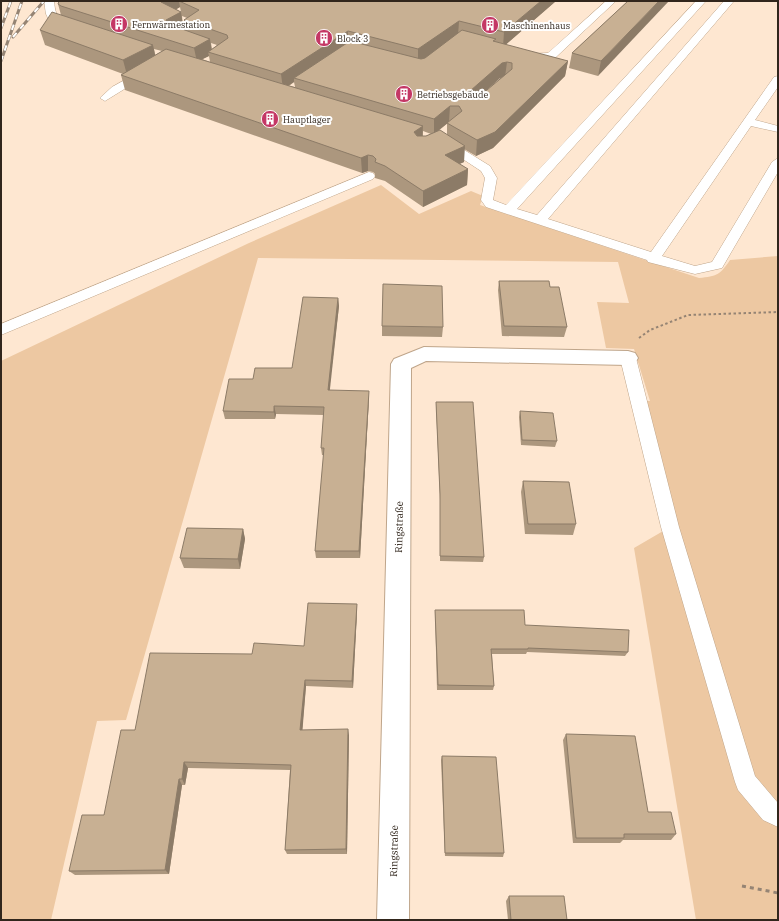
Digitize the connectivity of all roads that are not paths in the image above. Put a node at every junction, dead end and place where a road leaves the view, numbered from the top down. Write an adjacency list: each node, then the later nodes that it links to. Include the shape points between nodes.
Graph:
1 (50, 1): 5 (lane, via 51,15 61,24)
2 (610, 1): 6 (lane, via 551,56 526,61)
3 (701, 1): 15 (lane)
4 (729, 1): 16 (lane)
5 (76, 29)
6 (515, 54)
7 (155, 66): 9 (lane)
8 (778, 79): 10 (lane)
9 (105, 98)
10 (750, 122): 11 (lane); 17 (lane)
11 (778, 129)
12 (448, 130): 15 (lane, via 433,141 443,142 486,169 492,178 487,200 490,204)
13 (778, 162): 17 (lane, via 717,265 694,270)
14 (369, 176): 18 (lane)
15 (509, 210): 16 (lane)
16 (540, 220): 17 (lane)
17 (654, 259)
18 (1, 330)
19 (628, 358): 20 (lane, via 670,527 746,782 770,812); 21 (street, Ringstraße, via 424,354 401,364)
20 (778, 815)
21 (394, 920)

